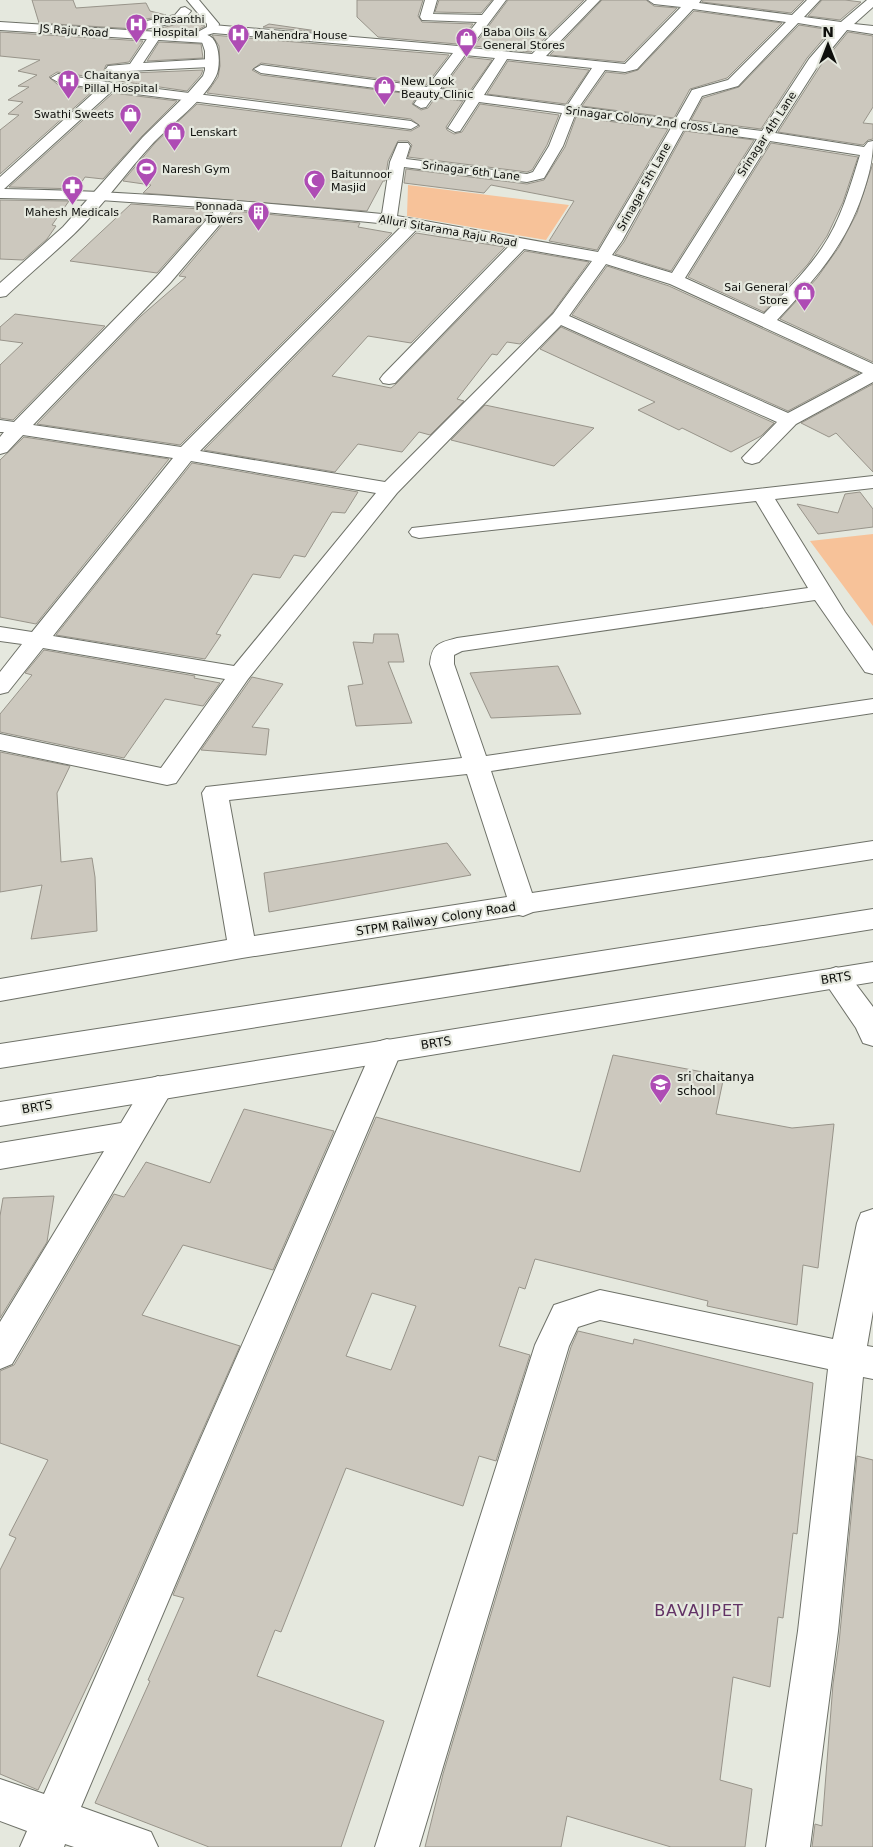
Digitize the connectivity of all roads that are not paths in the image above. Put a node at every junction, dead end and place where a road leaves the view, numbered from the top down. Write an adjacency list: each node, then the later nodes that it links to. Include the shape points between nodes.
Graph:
1 (176, 0): 14 (street)
2 (193, 0): 14 (street, via 213,24)
3 (431, 0): 10 (street, via 426,17)
4 (500, 0): 10 (street)
5 (594, 0): 21 (street)
6 (654, 0): 9 (street)
7 (814, 0): 11 (street, Srinagar 5th Lane)
8 (873, 1): 15 (street, Srinagar 4th Lane)
9 (692, 2): 11 (street); 24 (street, via 632,66)
10 (485, 19): 19 (street)
11 (795, 19): 15 (street); 36 (street, Srinagar 5th Lane, via 733,83 697,94)
12 (0, 20): 16 (street, JS Raju Road)
13 (0, 26): 18 (street, JS Raju Road)
14 (199, 26): 16 (street, JS Raju Road); 16 (street, via 179,18); 18 (street, JS Raju Road); 19 (street); 22 (street, via 211,51)
15 (844, 26): 17 (street); 38 (street, Srinagar 4th Lane, via 814,62)
16 (128, 28)
17 (873, 30)
18 (155, 36): 23 (street)
19 (460, 50): 20 (street); 30 (street)
20 (503, 55): 21 (street); 32 (street)
21 (535, 59): 24 (street)
22 (210, 63): 23 (street); 31 (street, via 212,70 209,76)
23 (135, 67): 25 (street)
24 (600, 67): 33 (street, Srinagar 6th Lane)
25 (113, 69)
26 (261, 69): 28 (street, Srinagar Colony 2nd cross Lane)
27 (58, 78): 29 (street)
28 (347, 80): 30 (street, Srinagar Colony 2nd cross Lane); 34 (street)
29 (108, 86): 31 (street); 41 (street)
30 (430, 91): 32 (street, Srinagar Colony 2nd cross Lane); 35 (street)
31 (192, 96): 34 (street); 43 (street)
32 (474, 97): 33 (street, Srinagar Colony 2nd cross Lane); 37 (street)
33 (570, 111): 36 (street, Srinagar Colony 2nd cross Lane); 40 (street, Srinagar 6th Lane, via 556,146 536,177)
34 (318, 113): 35 (street)
35 (410, 125): 40 (street)
36 (678, 125): 38 (street, Srinagar Colony 2nd cross Lane); 48 (street, Srinagar 5th Lane)
37 (455, 128)
38 (765, 136): 39 (street, Srinagar Colony 2nd cross Lane); 49 (street, Srinagar 4th Lane)
39 (871, 150): 52 (street, via 847,216 830,247)
40 (397, 162): 45 (street)
41 (0, 184)
42 (0, 193): 43 (street, Alluri Sitarama Raju Road)
43 (100, 195): 44 (street, Alluri Sitarama Raju Road); 50 (street, via 69,230)
44 (229, 204): 45 (street, Alluri Sitarama Raju Road); 58 (street, via 164,279)
45 (389, 219): 46 (street, Alluri Sitarama Raju Road)
46 (412, 226): 47 (street, Alluri Sitarama Raju Road); 60 (street)
47 (521, 243): 48 (street, Alluri Sitarama Raju Road); 55 (street)
48 (603, 258): 49 (street, Alluri Sitarama Raju Road); 51 (street, Srinagar 5th Lane)
49 (676, 280): 52 (street, Alluri Sitarama Raju Road)
50 (0, 292)
51 (559, 318): 56 (street); 63 (street, Srinagar 5th Lane)
52 (768, 320): 53 (street, Alluri Sitarama Raju Road)
53 (873, 371)
54 (873, 375): 56 (street)
55 (389, 379)
56 (789, 420): 61 (street)
57 (0, 426): 58 (street)
58 (20, 428): 59 (street); 60 (street)
59 (0, 448)
60 (186, 454): 63 (street); 68 (street)
61 (752, 458)
62 (873, 482): 64 (street)
63 (390, 489): 70 (street, Srinagar 5th Lane)
64 (763, 495): 65 (street); 66 (street)
65 (419, 532)
66 (823, 592): 69 (street); 74 (street, via 457,645 443,651 442,664)
67 (0, 634): 68 (street)
68 (36, 640): 70 (street); 71 (street)
69 (873, 667)
70 (240, 674): 73 (street, Srinagar 5th Lane, via 166,777)
71 (0, 687)
72 (873, 706): 74 (street)
73 (0, 742)
74 (478, 765): 76 (street); 78 (street, via 215,793)
75 (873, 850): 76 (street, STPM Railway Colony Road)
76 (523, 906): 78 (street, STPM Railway Colony Road)
77 (873, 919): 84 (street)
78 (242, 948): 81 (street, STPM Railway Colony Road)
79 (873, 972): 80 (street, BRTS)
80 (836, 978): 82 (street, via 869,1024); 83 (street, BRTS)
81 (0, 990)
82 (873, 1035)
83 (387, 1050): 85 (street, BRTS); 93 (street)
84 (0, 1056)
85 (158, 1088): 86 (street, BRTS); 87 (street)
86 (0, 1114)
87 (129, 1134): 88 (street); 90 (street)
88 (0, 1156)
89 (873, 1223): 91 (street)
90 (0, 1353)
91 (860, 1361): 95 (street, via 600,1305 566,1316 552,1345); 96 (street)
92 (0, 1800): 93 (street)
93 (48, 1832): 94 (street)
94 (136, 1847)
95 (397, 1847)
96 (788, 1847)

